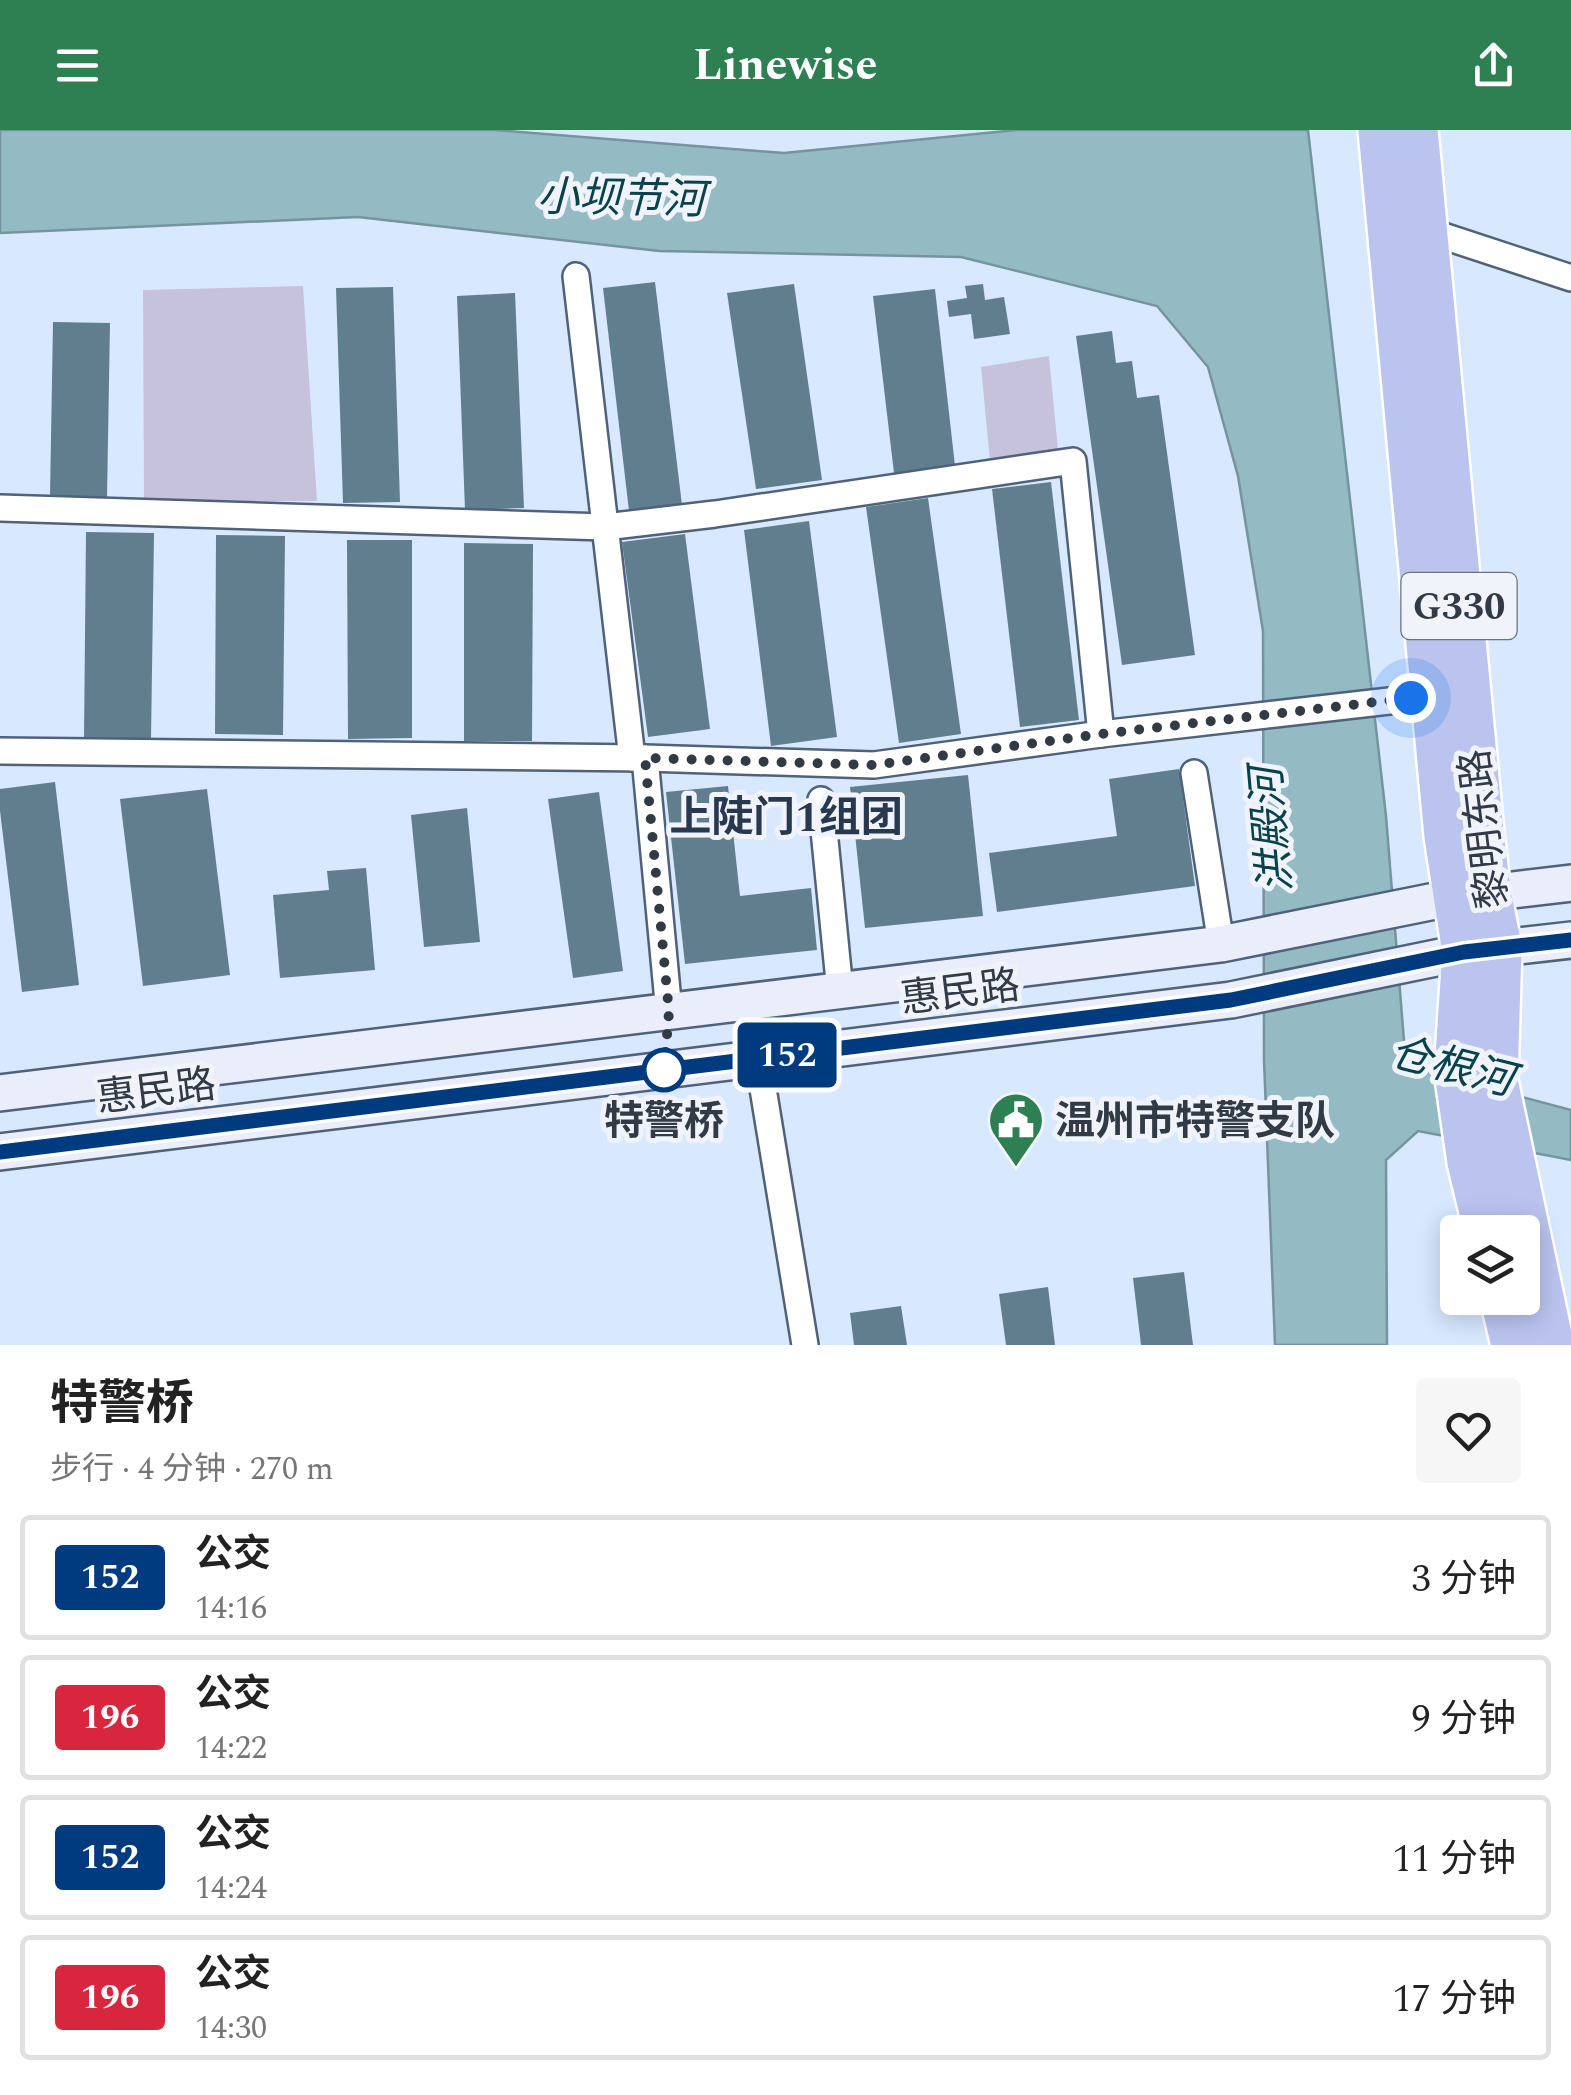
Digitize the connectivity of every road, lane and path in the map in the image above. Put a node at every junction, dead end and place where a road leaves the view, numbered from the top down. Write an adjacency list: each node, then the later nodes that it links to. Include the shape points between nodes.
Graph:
1 (1381, 130): 3 (highway, 黎明东路 / G330)
2 (1415, 130): 3 (highway, 黎明东路 / G330)
3 (1407, 225): 5 (street); 8 (highway, 黎明东路 / G330); 15 (highway, 黎明东路 / G330)
4 (576, 276): 7 (street)
5 (1571, 278)
6 (0, 508): 7 (street)
7 (605, 527): 9 (street, via 1073,461); 11 (street)
8 (1434, 696): 9 (street); 15 (highway, 黎明东路 / G330, via 1446,836)
9 (1101, 734): 11 (street, via 874,765)
10 (0, 751): 11 (street)
11 (639, 758): 20 (street)
12 (1194, 772): 17 (street)
13 (821, 800): 19 (street)
14 (1571, 883): 15 (main road, 惠民路)
15 (1471, 895): 17 (main road, 惠民路); 18 (highway, 黎明东路 / G330)
16 (1571, 940): 18 (main road, 惠民路)
17 (1225, 943): 19 (main road, 惠民路)
18 (1481, 950): 21 (main road, 惠民路, via 1239,998); 24 (highway, 黎明东路 / G330, via 1476,1076)
19 (840, 991): 20 (main road, 惠民路)
20 (669, 1012): 22 (main road, 惠民路)
21 (758, 1058): 23 (main road, 惠民路); 27 (street)
22 (0, 1093)
23 (0, 1152)
24 (1490, 1158): 25 (highway, 黎明东路 / G330); 29 (highway, 黎明东路 / G330)
25 (1488, 1215)
26 (1507, 1315): 28 (highway)
27 (805, 1345)
28 (1514, 1345)
29 (1552, 1345)

